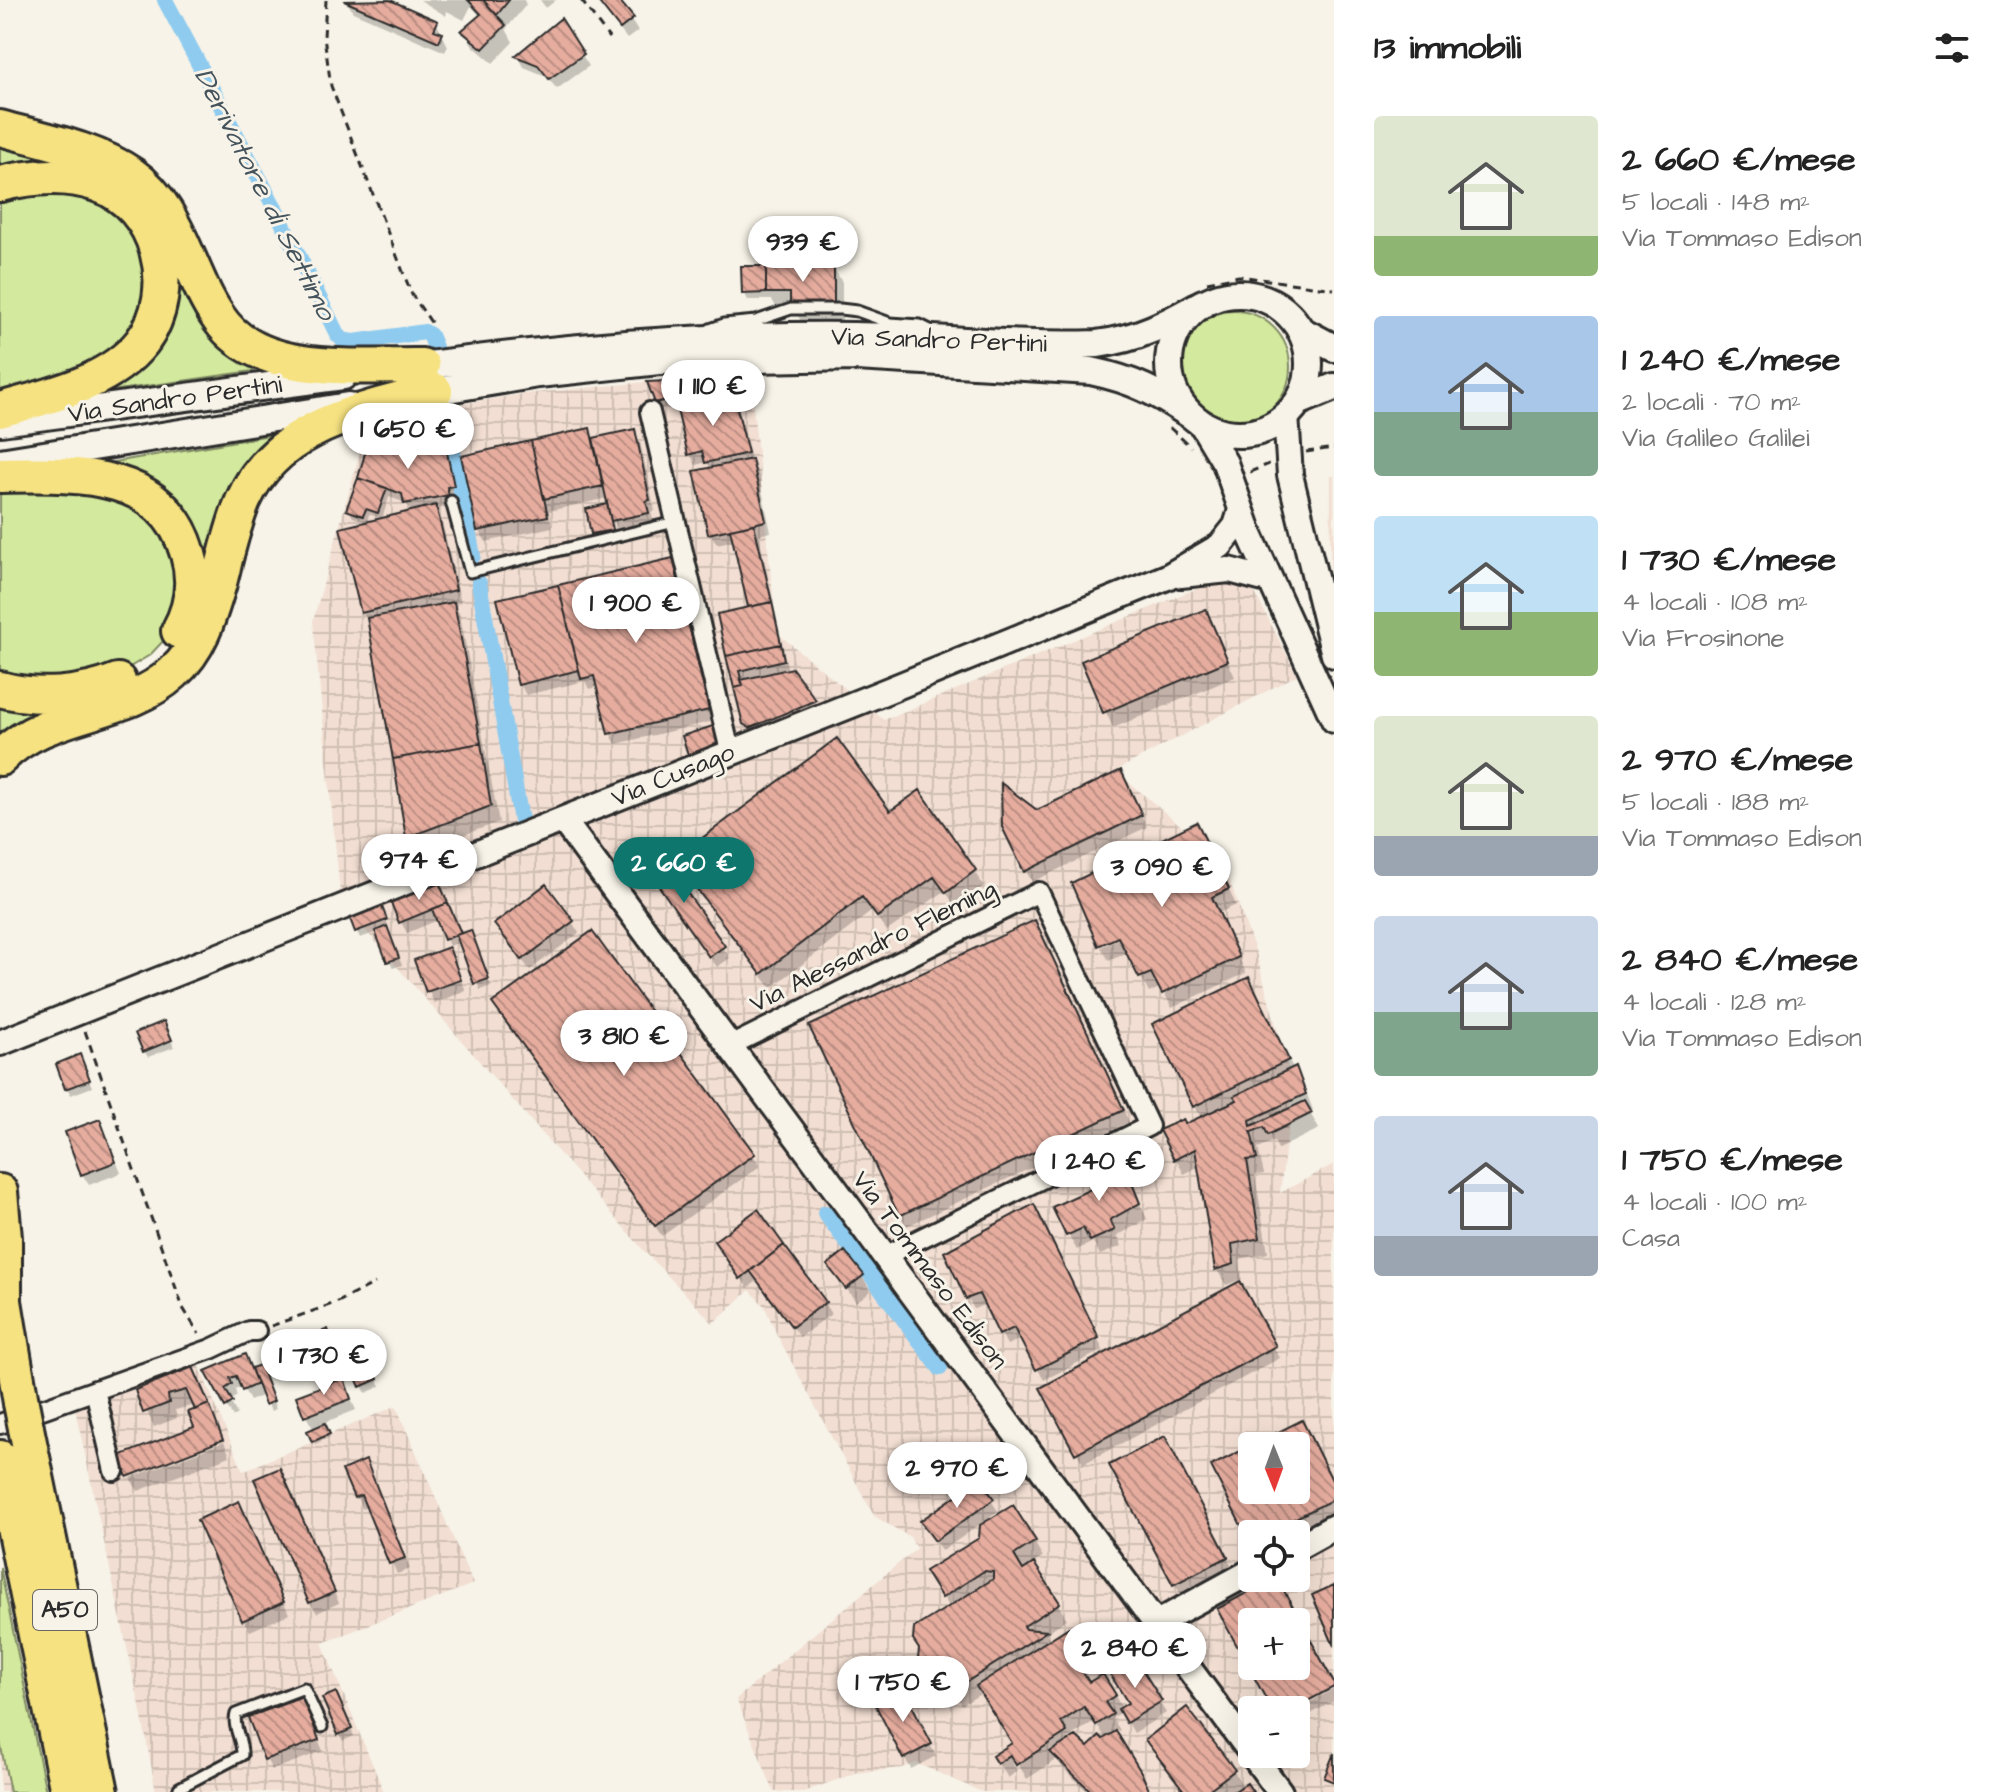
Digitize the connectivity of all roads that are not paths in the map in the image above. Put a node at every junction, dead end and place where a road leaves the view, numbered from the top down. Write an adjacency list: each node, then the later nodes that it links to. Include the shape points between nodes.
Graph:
1 (0, 128): 6 (highway, via 80,152 132,175 161,205 226,327 258,351 296,362)
2 (0, 184): 9 (highway, via 64,176 122,196 146,224 159,253 162,281 157,315 141,343 120,361 92,380)
3 (1203, 293): 4 (main road, via 1254,295 1278,306); 6 (main road, Via Sandro Pertini, via 1156,330 1097,344 854,336 682,339 522,353); 11 (main road, via 1174,335 1169,352 1174,391)
4 (1300, 330): 5 (main road); 8 (main road, via 1309,365 1307,382)
5 (1334, 348)
6 (428, 378): 11 (main road, Via Sandro Pertini, via 538,374 659,361 921,359 1116,376 1155,391); 12 (main road, Via Sandro Pertini); 13 (main road, Via Sandro Pertini); 24 (highway, via 300,435 262,469 242,503 206,623 184,663 156,686 34,732)
7 (1334, 387): 8 (main road)
8 (1292, 408): 11 (main road, via 1252,433 1226,433); 20 (street, via 1290,475)
9 (0, 410)
10 (650, 412): 17 (street)
11 (1197, 420): 16 (street, via 1225,463)
12 (0, 422)
13 (0, 462)
14 (0, 475): 21 (highway, via 86,476 135,489 157,503 185,543 193,594 175,639 136,672 74,693)
15 (451, 501): 17 (lane, via 470,572)
16 (1241, 510): 18 (street, Via Cusago, via 1220,546); 19 (street)
17 (675, 522): 23 (street)
18 (1167, 577): 19 (street, Via Cusago, via 1229,570); 23 (street, Via Cusago)
19 (1271, 581): 22 (street)
20 (1334, 655)
21 (0, 689)
22 (1334, 720)
23 (730, 751): 25 (street, Via Cusago)
24 (0, 758)
25 (563, 820): 26 (street, Via Cusago); 27 (street, Via Tommaso Edison)
26 (0, 1043)
27 (730, 1046): 29 (street, Via Tommaso Edison); 29 (street, Via Alessandro Fleming, via 1039,892 1149,1126)
28 (0, 1192): 30 (highway)
29 (885, 1256): 39 (street, Via Tommaso Edison)
30 (2, 1288): 33 (highway, A50)
31 (256, 1331): 32 (street)
32 (95, 1390): 33 (street); 35 (street)
33 (23, 1416): 44 (highway, A50)
34 (0, 1458): 43 (highway, A50)
35 (114, 1471)
36 (1334, 1527): 37 (street)
37 (1310, 1540)
38 (1238, 1579): 39 (street)
39 (1157, 1623): 41 (street, Via Tommaso Edison)
40 (322, 1727): 45 (lane, via 304,1688 236,1714 242,1755)
41 (1238, 1735)
42 (1262, 1768): 46 (street, Via Tommaso Edison)
43 (68, 1792)
44 (101, 1792)
45 (178, 1792)
46 (1280, 1792)

